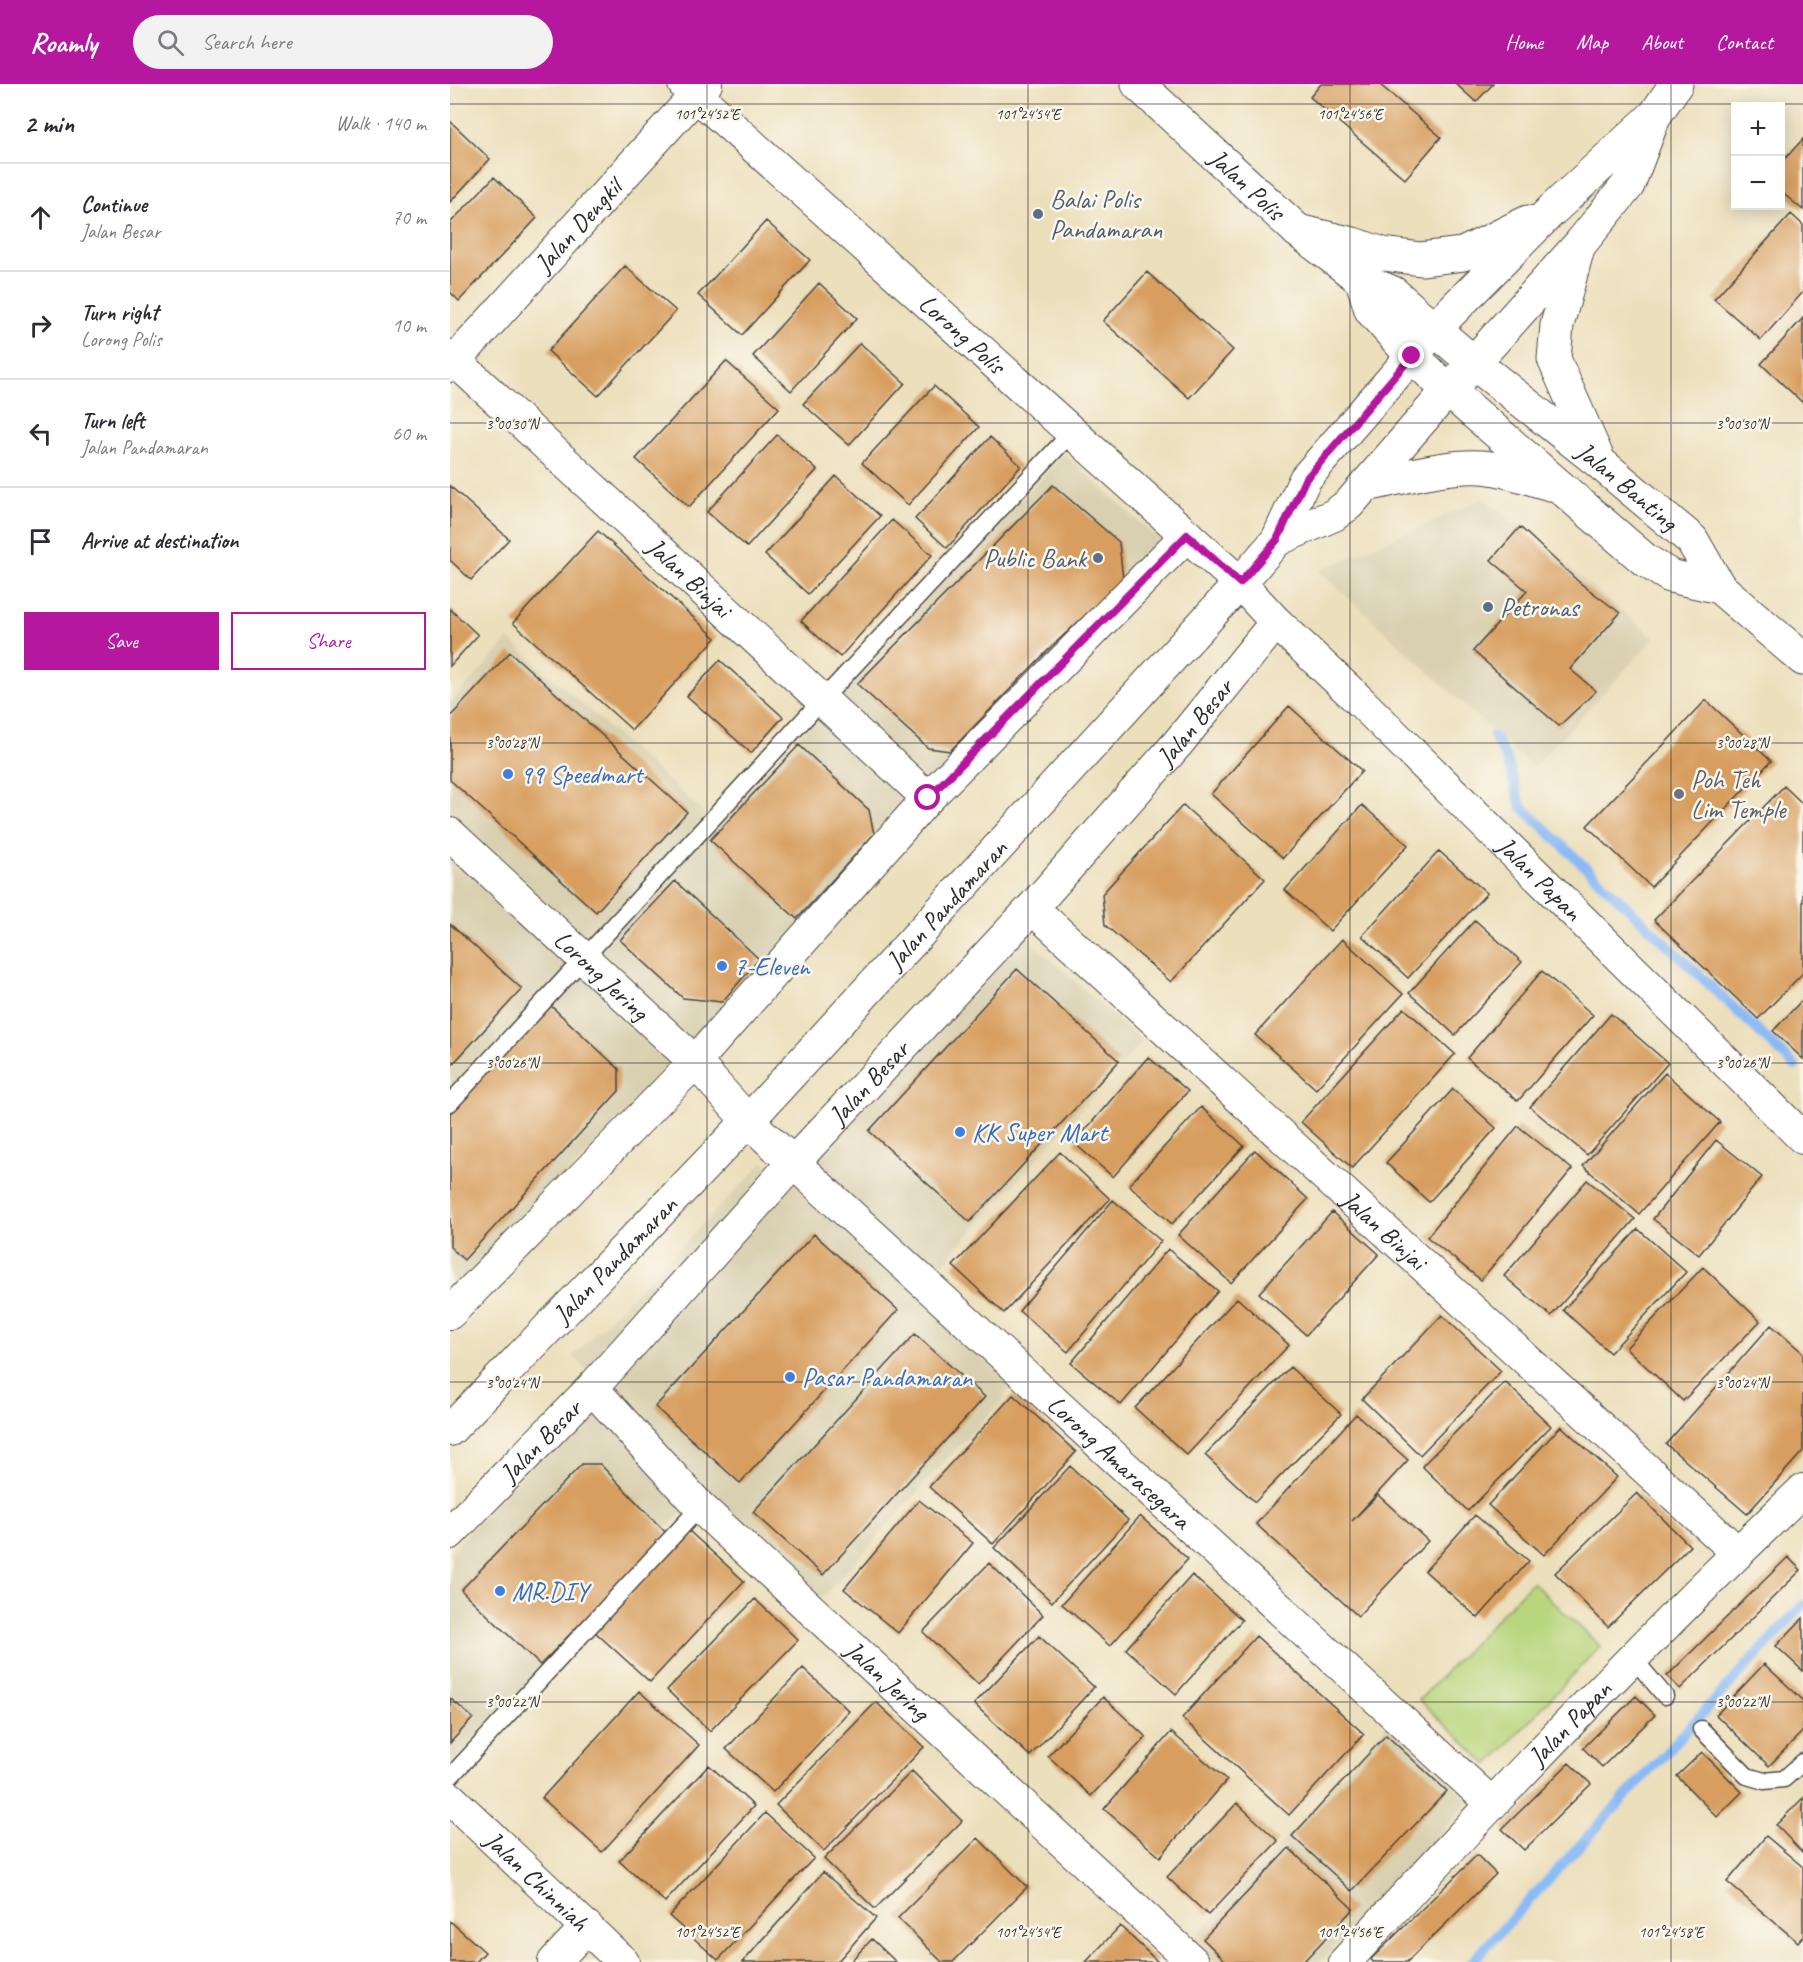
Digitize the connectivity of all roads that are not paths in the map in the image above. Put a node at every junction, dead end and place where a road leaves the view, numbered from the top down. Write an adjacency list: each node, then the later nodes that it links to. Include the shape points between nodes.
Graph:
1 (1137, 84): 6 (main road, Jalan Polis)
2 (1676, 84): 4 (main road)
3 (695, 88): 11 (street, Jalan Dengkil); 14 (street, Lorong Polis)
4 (1655, 115): 5 (main road); 7 (main road, via 1628,185)
5 (1552, 210): 6 (main road, via 1463,254 1420,259 1383,254); 9 (main road)
6 (1298, 231): 8 (main road, Jalan Polis)
7 (1580, 244): 12 (main road); 15 (main road, via 1557,325 1554,359)
8 (1362, 280): 9 (main road, Jalan Polis, via 1393,293); 10 (main road, via 1371,310)
9 (1434, 329): 10 (main road); 12 (main road, Jalan Banting)
10 (1412, 356): 13 (main road); 19 (street, Jalan Pandamaran, via 1305,480)
11 (452, 361): 24 (street, Jalan Binjai)
12 (1474, 363): 13 (main road); 15 (main road, Jalan Banting)
13 (1448, 390): 16 (street); 17 (main road)
14 (1072, 432): 18 (street, Lorong Polis); 24 (lane)
15 (1599, 462): 21 (main road, Jalan Banting, via 1692,540)
16 (1366, 485): 17 (main road, via 1482,467); 19 (street, via 1334,515)
17 (1560, 488): 21 (main road, via 1645,560 1670,576)
18 (1187, 535): 20 (street, Lorong Polis); 25 (street)
19 (1277, 540): 20 (street, Jalan Pandamaran)
20 (1240, 583): 22 (street, Jalan Papan); 31 (street, Jalan Pandamaran)
21 (1719, 587): 23 (main road, Jalan Banting)
22 (1276, 622): 27 (street, Jalan Besar, via 1178,743); 32 (street, Jalan Papan)
23 (1803, 658)
24 (822, 700): 25 (street, Jalan Binjai); 28 (lane)
25 (928, 798): 29 (street)
26 (450, 834): 28 (street, Lorong Jering)
27 (1032, 908): 33 (street, Jalan Besar); 40 (street, Jalan Binjai)
28 (584, 959): 29 (street, Lorong Jering); 30 (lane)
29 (695, 1062): 31 (street, Lorong Jering); 34 (street)
30 (450, 1103)
31 (748, 1121): 33 (street, Lorong Amarasegara); 36 (street, Jalan Pandamaran)
32 (1803, 1138)
33 (793, 1163): 35 (street, Jalan Besar); 47 (street, Lorong Amarasegara)
34 (456, 1293)
35 (592, 1388): 38 (street, Jalan Jering); 39 (street, Jalan Besar)
36 (450, 1430)
37 (1803, 1490): 40 (street, Jalan Papan)
38 (700, 1507): 45 (lane); 51 (street, Jalan Jering)
39 (450, 1533)
40 (1738, 1552): 41 (street, Jalan Papan)
41 (1633, 1658): 42 (lane); 47 (street, Jalan Papan)
42 (1665, 1696)
43 (1701, 1729): 44 (lane, via 1747,1776 1764,1782 1784,1779)
44 (1803, 1762)
45 (450, 1777)
46 (450, 1798): 48 (street, Jalan Chinniah)
47 (1491, 1803): 52 (street, Jalan Papan)
48 (586, 1927): 49 (street); 50 (street, Jalan Chinniah)
49 (554, 1962)
50 (624, 1962)
51 (1193, 1962)
52 (1345, 1962)

